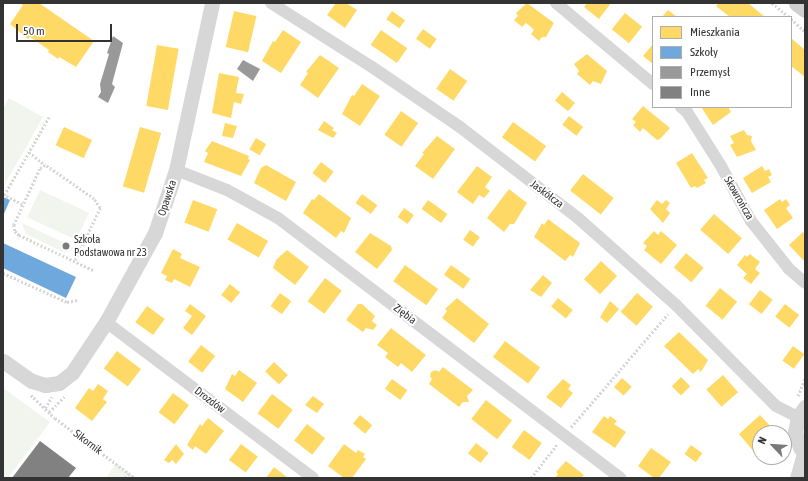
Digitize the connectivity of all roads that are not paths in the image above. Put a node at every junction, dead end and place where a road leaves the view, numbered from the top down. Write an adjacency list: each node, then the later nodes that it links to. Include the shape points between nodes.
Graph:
1 (212, 3): 8 (street, Opawska)
2 (271, 3): 12 (street, Jaskółcza, via 460,127 578,218 776,406)
3 (556, 3): 6 (street)
4 (797, 3): 5 (main road)
5 (805, 9)
6 (652, 83)
7 (682, 108): 9 (street, Skowrończa, via 716,159 751,221 789,269)
8 (176, 170): 10 (street, Opawska, via 155,233); 15 (street, Ziębia, via 227,190 278,218)
9 (805, 283)
10 (106, 322): 11 (street, Opawska, via 72,373 59,382 46,385 32,381); 14 (street, Drozdów)
11 (3, 361)
12 (801, 412): 13 (street, via 797,440)
13 (805, 453): 16 (street)
14 (313, 478)
15 (621, 478)
16 (797, 478)

